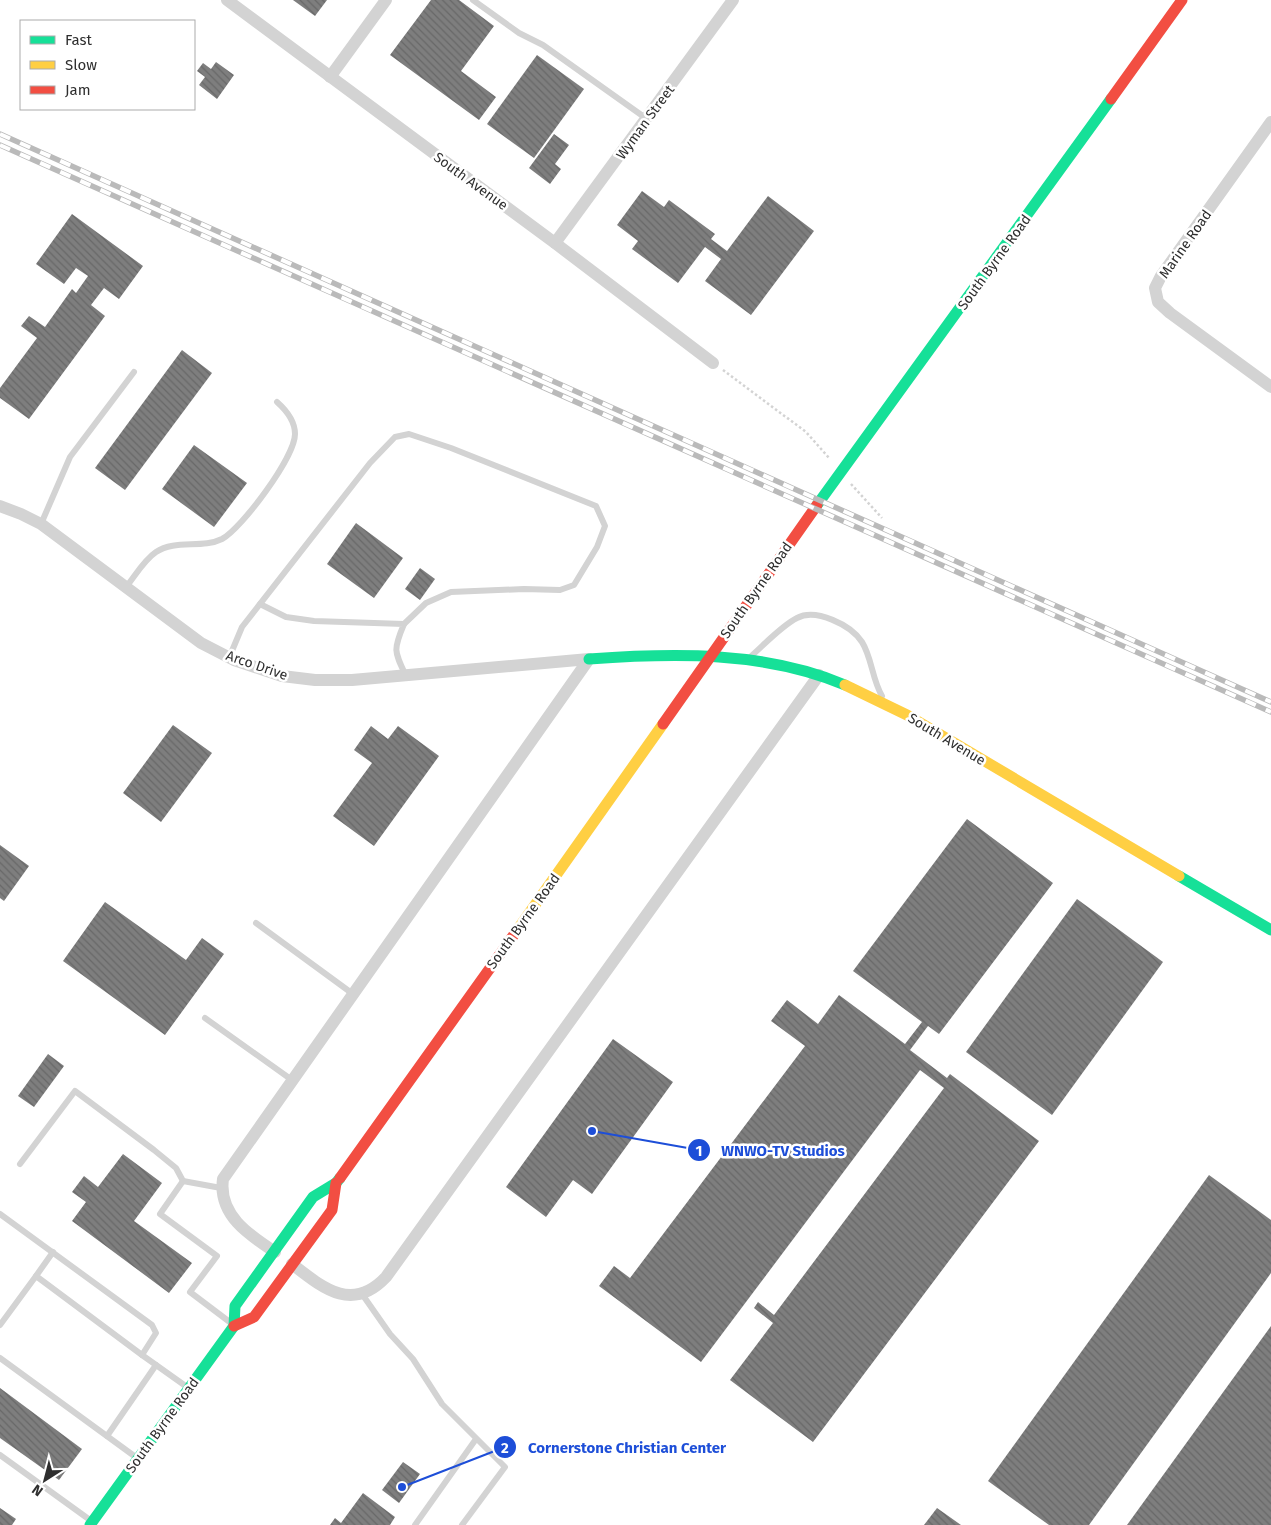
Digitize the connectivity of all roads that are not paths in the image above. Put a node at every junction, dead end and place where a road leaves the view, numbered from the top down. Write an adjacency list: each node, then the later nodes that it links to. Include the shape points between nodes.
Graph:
1 (227, 0): 6 (street, South Avenue)
2 (386, 0): 6 (street)
3 (473, 0): 7 (lane, via 519,33 544,45)
4 (733, 0): 7 (street, Wyman Street)
5 (1182, 0): 32 (main road, South Byrne Road, via 794,537)
6 (330, 77): 9 (street, South Avenue)
7 (647, 119): 9 (street, Wyman Street)
8 (1271, 122): 12 (street, Marine Road, via 1154,288 1158,302 1170,313)
9 (555, 243): 10 (street, South Avenue)
10 (713, 363)
11 (134, 372): 15 (lane, via 70,457)
12 (1271, 387)
13 (277, 402): 16 (lane, via 291,419 294,445 262,497 231,533 214,542 166,547 156,552)
14 (0, 506): 15 (street, Arco Drive)
15 (41, 524): 16 (street, Arco Drive)
16 (126, 587): 19 (street, Arco Drive, via 202,643)
17 (260, 604): 18 (lane, via 286,617 314,622); 18 (lane, via 370,463 395,437 409,434 452,448 596,506 605,526 597,548 574,585 560,590 451,592 426,603); 19 (lane, via 242,627)
18 (404, 624): 23 (lane, via 396,643 396,654)
19 (229, 658): 23 (street, Arco Drive, via 282,676 315,680)
20 (589, 659): 21 (main road, South Avenue, via 678,655); 23 (street, Arco Drive); 27 (street)
21 (746, 660): 22 (main road, South Avenue); 24 (lane, via 799,616 835,619 862,641 878,690)
22 (819, 675): 24 (main road, South Avenue); 39 (street, via 386,1276)
23 (406, 676)
24 (887, 705): 26 (main road, South Avenue)
25 (256, 922): 27 (lane)
26 (1271, 930)
27 (353, 994): 29 (street)
28 (205, 1018): 29 (lane)
29 (292, 1080): 33 (street, via 223,1179)
30 (20, 1164): 31 (lane, via 75,1091 176,1168)
31 (183, 1181): 33 (lane); 41 (lane, via 160,1214 217,1256 190,1292)
32 (336, 1184): 36 (main road, South Byrne Road, via 313,1197); 37 (main road, South Byrne Road, via 332,1210)
33 (221, 1188): 36 (street, via 234,1220 250,1236)
34 (0, 1214): 35 (lane)
35 (53, 1252): 38 (lane); 42 (lane, via 152,1325 156,1333)
36 (275, 1252): 41 (main road, South Byrne Road, via 235,1306)
37 (292, 1264): 39 (street, via 334,1291 347,1295); 41 (main road, South Byrne Road, via 254,1317)
38 (36, 1276): 40 (lane); 42 (lane)
39 (362, 1294): 47 (lane, via 390,1334 413,1359 442,1404)
40 (0, 1325)
41 (234, 1326): 45 (main road, South Byrne Road)
42 (142, 1355): 44 (lane)
43 (0, 1358): 46 (lane)
44 (156, 1366): 45 (lane); 46 (lane)
45 (188, 1389): 49 (main road, South Byrne Road)
46 (107, 1436): 49 (lane)
47 (476, 1439): 51 (lane); 52 (lane, via 505,1467)
48 (0, 1455): 50 (lane)
49 (138, 1458): 50 (main road, South Byrne Road)
50 (91, 1523)
51 (415, 1525)
52 (462, 1525)

